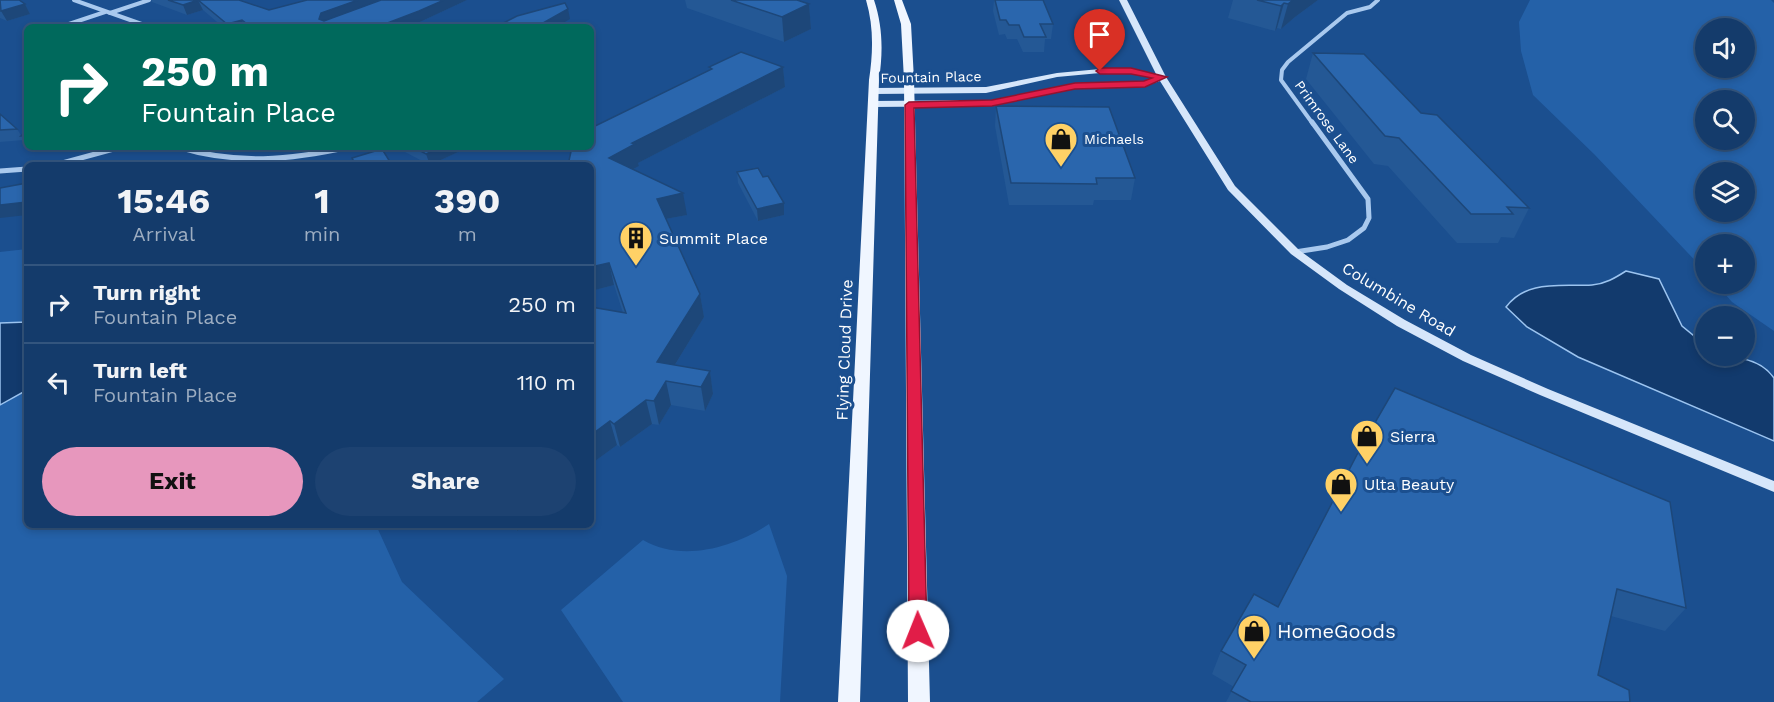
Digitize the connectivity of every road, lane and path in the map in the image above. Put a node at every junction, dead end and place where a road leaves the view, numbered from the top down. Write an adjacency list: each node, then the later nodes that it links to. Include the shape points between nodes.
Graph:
1 (74, 0): 7 (street)
2 (149, 0): 7 (street)
3 (870, 0): 11 (main road, Flying Cloud Drive, via 877,28)
4 (898, 0): 12 (main road, via 906,24)
5 (1123, 0): 10 (street, Columbine Road)
6 (1378, 0): 19 (street, Primrose Lane, via 1370,7 1347,14 1282,70 1281,80 1368,199 1369,217 1362,231 1348,241)
7 (108, 12): 8 (street); 9 (street)
8 (70, 24)
9 (142, 24)
10 (1162, 77): 12 (street, Fountain Place, via 1131,71 1084,72 986,90); 12 (street, Fountain Place, via 1145,84 1075,86 992,103); 19 (street, Columbine Road, via 1231,188)
11 (873, 98): 12 (street, Fountain Place); 12 (street, Fountain Place); 21 (main road, Flying Cloud Drive)
12 (909, 98): 22 (main road)
13 (110, 150): 16 (street)
14 (189, 150): 15 (street, via 249,161)
15 (333, 150)
16 (66, 162)
17 (24, 169): 18 (street)
18 (0, 171)
19 (1295, 252): 20 (street, Columbine Road, via 1391,317 1467,357)
20 (1774, 487)
21 (849, 702)
22 (919, 702)

